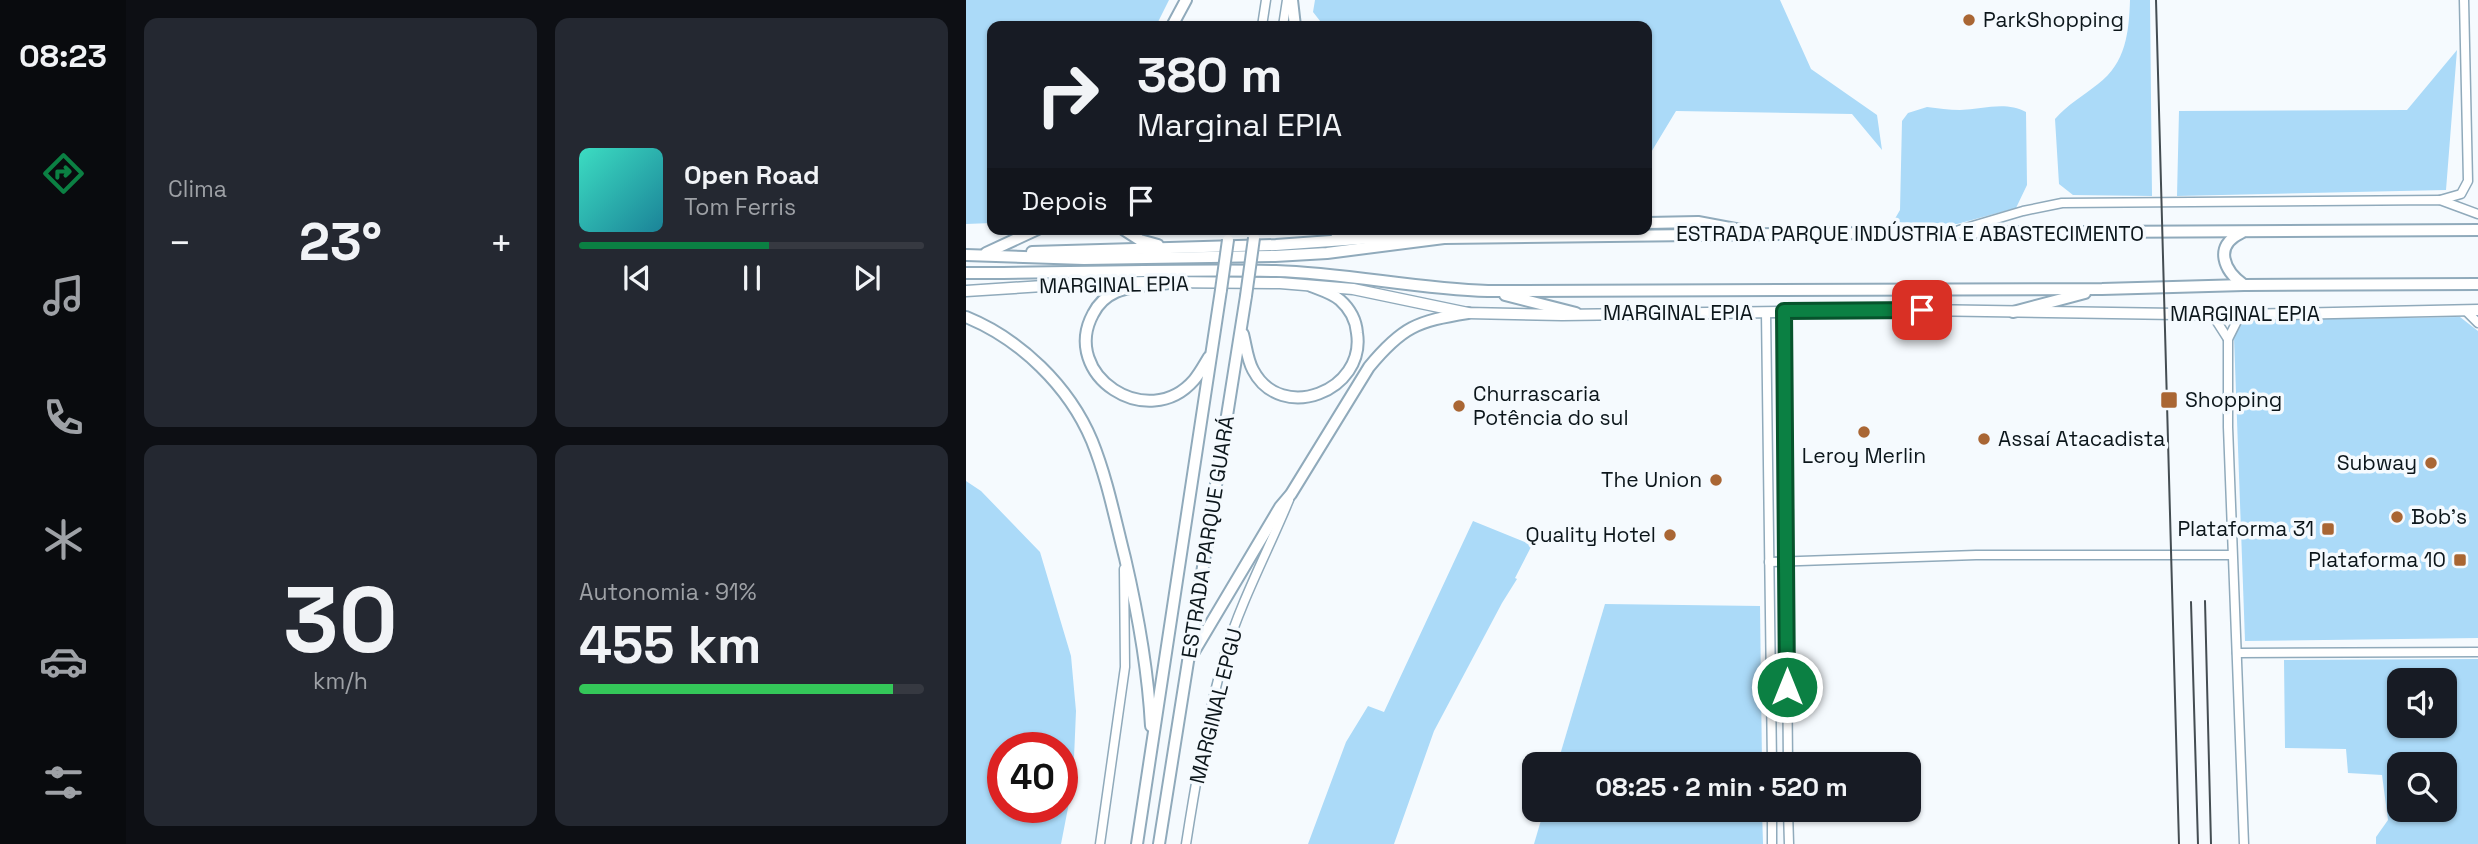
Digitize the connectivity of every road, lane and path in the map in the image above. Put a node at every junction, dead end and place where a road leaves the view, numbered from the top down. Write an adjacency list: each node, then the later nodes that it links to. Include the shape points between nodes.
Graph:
1 (1186, 0): 6 (highway)
2 (1266, 0): 7 (street)
3 (1287, 0): 8 (street)
4 (1292, 0): 9 (highway)
5 (2464, 0): 10 (street)
6 (1175, 21)
7 (1263, 21)
8 (1284, 21)
9 (1294, 21)
10 (2473, 168): 11 (street, via 2461,194)
11 (2440, 200): 12 (street); 16 (street, via 2062,203)
12 (2478, 214)
13 (1652, 223): 24 (highway, via 1698,222)
14 (2478, 230): 15 (highway, ESTRADA PARQUE INDÚSTRIA E ABASTECIMENTO)
15 (2243, 232): 16 (highway, ESTRADA PARQUE INDÚSTRIA E ABASTECIMENTO); 35 (highway, via 2229,242 2224,258 2230,273)
16 (1950, 233): 24 (highway, ESTRADA PARQUE INDÚSTRIA E ABASTECIMENTO)
17 (1025, 235): 29 (highway)
18 (1132, 235): 27 (highway)
19 (1229, 235): 55 (highway, ESTRADA PARQUE GUARÁ, bridge)
20 (1254, 235): 51 (highway, ESTRADA PARQUE GUARÁ, bridge)
21 (1341, 235): 26 (highway)
22 (1403, 235): 26 (highway)
23 (1421, 235): 25 (highway)
24 (1762, 235): 25 (highway, ESTRADA PARQUE INDÚSTRIA E ABASTECIMENTO)
25 (1444, 238): 30 (highway, ESTRADA PARQUE INDÚSTRIA E ABASTECIMENTO, via 1275,256 1084,259)
26 (1322, 243): 27 (highway)
27 (1171, 248): 30 (highway)
28 (966, 254): 29 (highway, ESTRADA PARQUE INDÚSTRIA E ABASTECIMENTO)
29 (982, 254): 30 (highway, ESTRADA PARQUE INDÚSTRIA E ABASTECIMENTO)
30 (1006, 254)
31 (966, 273): 32 (highway, via 1277,271)
32 (1350, 277): 36 (highway); 39 (highway)
33 (1169, 283): 36 (main road, MARGINAL EPIA); 38 (main road, MARGINAL EPIA, via 1123,281); 55 (highway, via 1128,288 1096,308 1086,334 1092,367 1120,394 1157,401 1179,393 1195,380)
34 (2478, 284): 35 (highway)
35 (2244, 285): 37 (highway)
36 (1314, 286): 45 (main road, MARGINAL EPIA, via 1353,289); 51 (highway, via 1344,304 1357,329 1355,358 1335,386 1299,398 1267,386 1253,371)
37 (2102, 289): 39 (highway); 44 (highway)
38 (966, 291)
39 (1488, 291): 46 (highway)
40 (2478, 310): 42 (main road, MARGINAL EPIA)
41 (1784, 311): 43 (main road, MARGINAL EPIA); 44 (main road, MARGINAL EPIA); 53 (street)
42 (2466, 311): 48 (main road, MARGINAL EPIA); 50 (street)
43 (1766, 312): 46 (main road, MARGINAL EPIA); 54 (street)
44 (2013, 312): 47 (main road, MARGINAL EPIA)
45 (1468, 313): 46 (main road, MARGINAL EPIA); 56 (highway, via 1428,320 1392,340 1369,367)
46 (1576, 313)
47 (2212, 314): 48 (main road, MARGINAL EPIA); 52 (street)
48 (2239, 315): 52 (street)
49 (966, 317): 57 (highway, via 1021,350 1048,374 1078,414 1100,464)
50 (2478, 323)
51 (1241, 327): 63 (highway, ESTRADA PARQUE GUARÁ)
52 (2228, 340): 58 (street)
53 (1784, 343): 54 (street); 60 (street)
54 (1767, 344): 59 (street)
55 (1212, 352): 66 (highway, ESTRADA PARQUE GUARÁ)
56 (1292, 494): 63 (highway); 76 (street, MARGINAL EPGU, via 1225,654)
57 (1123, 552): 66 (highway, via 1146,661); 72 (street, via 1125,667)
58 (2232, 555): 60 (street, via 1976,555); 62 (street)
59 (1769, 562): 60 (street); 64 (street)
60 (1787, 562): 65 (street)
61 (2478, 652): 62 (street)
62 (2237, 653): 79 (street)
63 (1189, 660): 69 (highway, ESTRADA PARQUE GUARÁ)
64 (1772, 692): 65 (street); 67 (street)
65 (1787, 692): 68 (street)
66 (1152, 750): 73 (highway, ESTRADA PARQUE GUARÁ)
67 (1772, 752)
68 (1788, 752)
69 (1163, 816): 74 (highway, ESTRADA PARQUE GUARÁ); 75 (highway)
70 (1772, 822): 77 (street)
71 (1788, 822): 78 (street)
72 (1100, 844)
73 (1137, 844)
74 (1159, 844)
75 (1168, 844)
76 (1186, 844)
77 (1772, 844)
78 (1788, 844)
79 (2244, 844)

